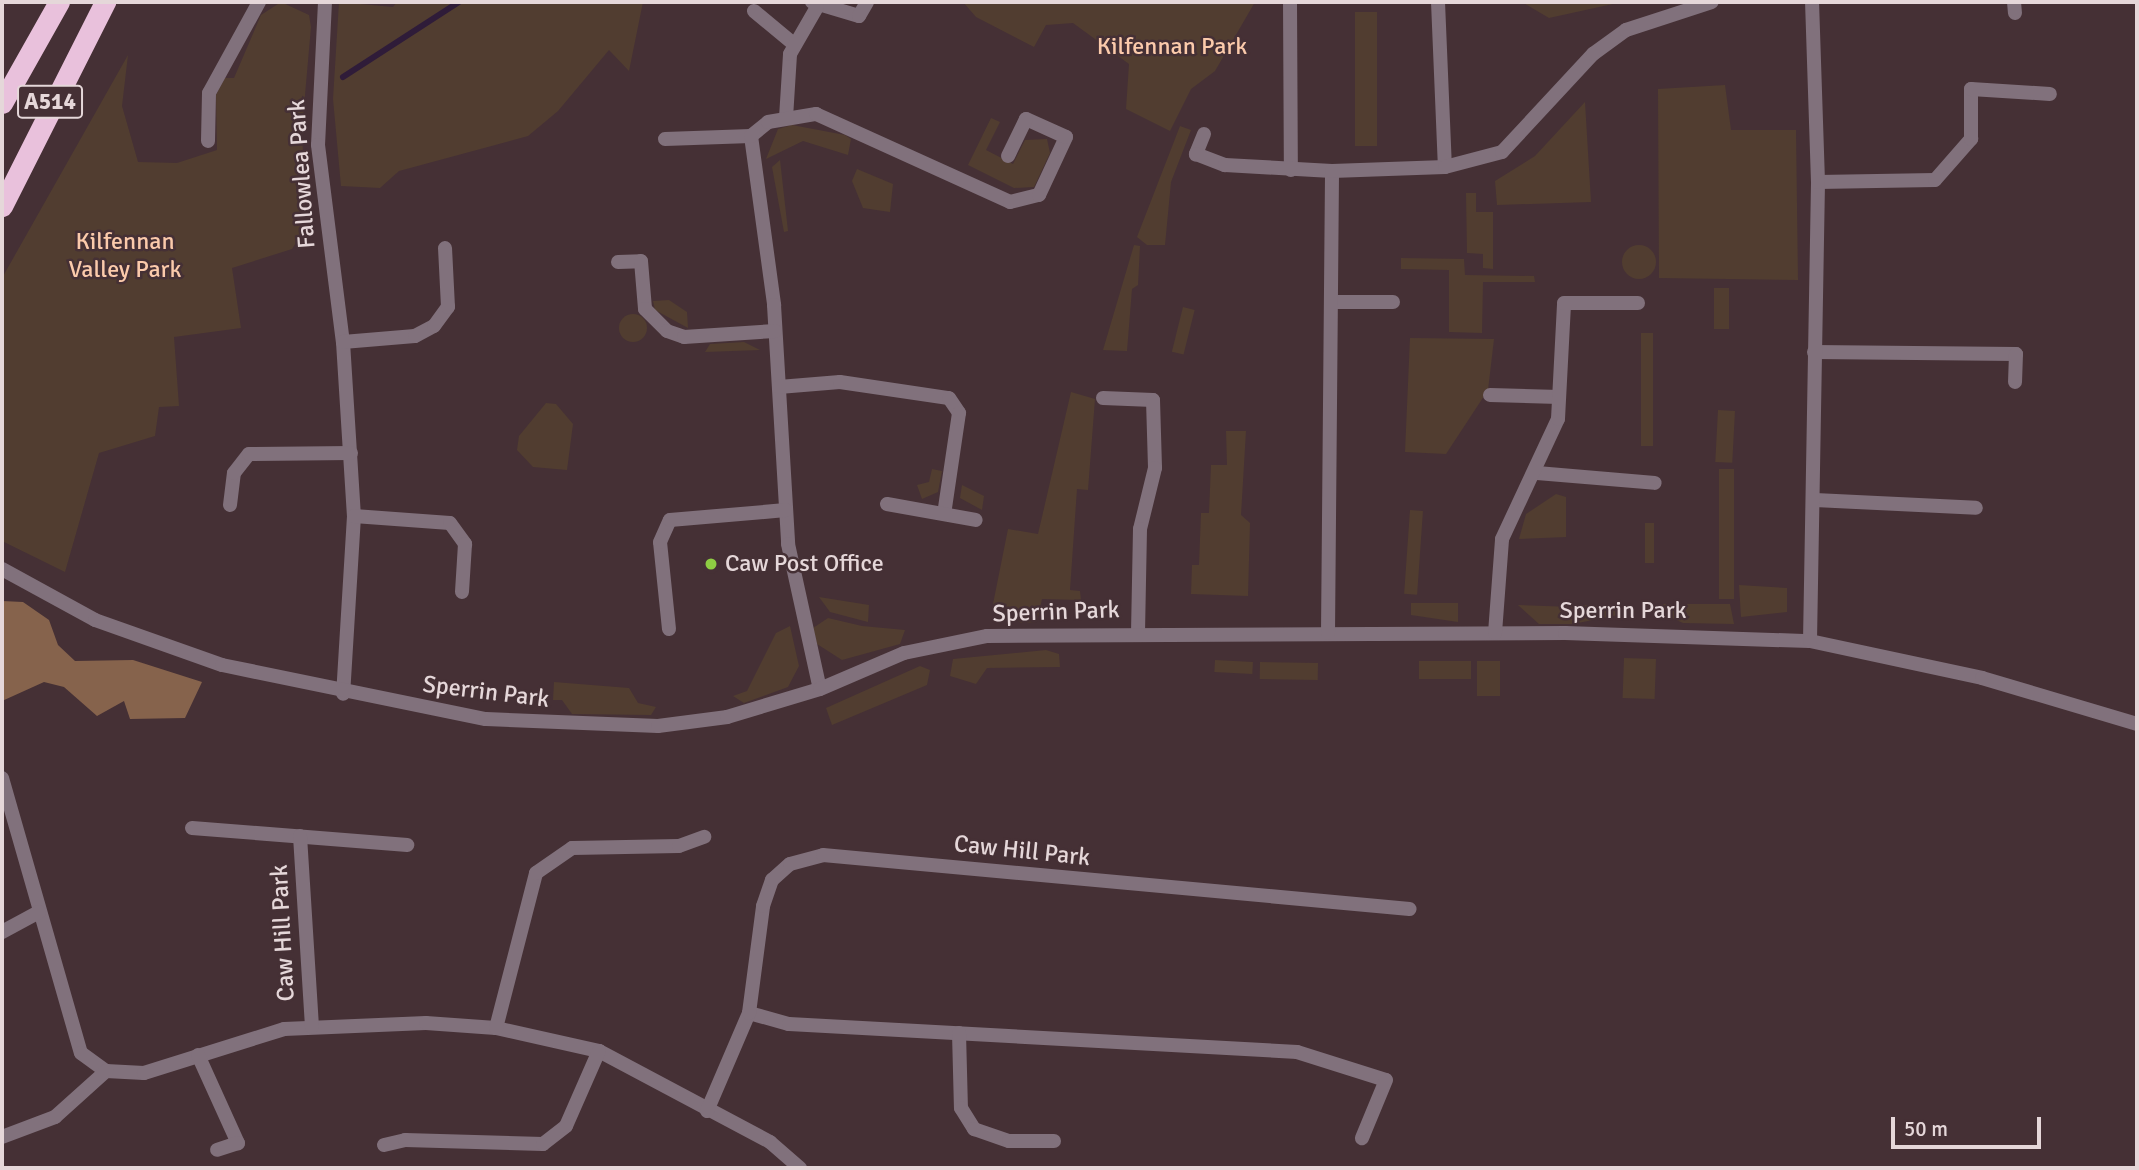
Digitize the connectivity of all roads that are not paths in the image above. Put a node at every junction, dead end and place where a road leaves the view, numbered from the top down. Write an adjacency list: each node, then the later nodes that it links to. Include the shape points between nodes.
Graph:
1 (59, 2): 14 (highway, A514)
2 (105, 2): 25 (highway, A514)
3 (259, 2): 19 (street, via 209,93)
4 (325, 2): 32 (street, Fallowlea Park, via 318,145)
5 (867, 2): 10 (street, via 859,16)
6 (1290, 2): 22 (street)
7 (1438, 2): 21 (street)
8 (1712, 2): 21 (street, via 1626,30 1593,54 1502,152)
9 (1812, 2): 24 (street)
10 (815, 5): 12 (street)
11 (754, 11): 12 (street)
12 (795, 45): 15 (street, via 785,77)
13 (2050, 94): 24 (street, via 1971,89 1971,139 1935,180)
14 (2, 103)
15 (786, 118): 17 (street); 20 (street, via 816,114 856,127 1010,202 1040,195 1066,137 1026,118)
16 (1204, 134): 22 (street, via 1196,154 1225,165)
17 (751, 136): 18 (street); 31 (street)
18 (665, 139)
19 (208, 141)
20 (1007, 156)
21 (1444, 167): 23 (street)
22 (1291, 170): 23 (street)
23 (1332, 171): 28 (street)
24 (1818, 182): 33 (street)
25 (2, 206)
26 (445, 248): 32 (street, via 448,306 434,326 415,337)
27 (618, 262): 31 (street, via 641,261 645,309 667,331 684,337)
28 (1333, 302): 29 (street); 54 (street)
29 (1393, 302)
30 (1638, 303): 37 (street, via 1564,303)
31 (775, 331): 35 (street)
32 (343, 342): 39 (street, Fallowlea Park)
33 (1814, 352): 34 (street, via 2016,354); 42 (street)
34 (2015, 382)
35 (779, 387): 46 (street); 47 (street, via 840,382 949,398 959,413)
36 (1490, 395): 37 (street)
37 (1559, 397): 40 (street, via 1558,419)
38 (1103, 398): 53 (street, via 1153,400 1155,468 1140,529)
39 (351, 453): 44 (street, via 249,454 234,472); 48 (street, Fallowlea Park)
40 (1537, 473): 41 (street); 55 (street, via 1502,540)
41 (1655, 484)
42 (1815, 500): 45 (street); 56 (street)
43 (887, 503): 47 (street)
44 (230, 505)
45 (1976, 508)
46 (786, 509): 52 (street, via 670,520 660,542); 57 (street)
47 (944, 514): 49 (street)
48 (354, 516): 51 (street, via 450,523 466,544); 58 (street, Fallowlea Park)
49 (976, 520)
50 (3, 570): 58 (street, Sperrin Park, via 95,620 173,650)
51 (461, 592)
52 (669, 629)
53 (1138, 632): 54 (street, Sperrin Park); 57 (street, Sperrin Park, via 947,643 905,653)
54 (1328, 633): 55 (street, Sperrin Park)
55 (1495, 634): 56 (street, Sperrin Park)
56 (1811, 641): 59 (street, Sperrin Park, via 1982,678)
57 (820, 689): 58 (street, Sperrin Park, via 726,718 658,726 486,719)
58 (343, 694)
59 (2137, 724)
60 (2, 778): 66 (street)
61 (192, 828): 62 (street, Caw Hill Park)
62 (300, 836): 64 (street, Caw Hill Park); 69 (street, Caw Hill Park)
63 (705, 837): 70 (street, via 679,846 572,848 536,873)
64 (407, 845)
65 (1410, 909): 68 (street, Caw Hill Park, via 823,855 790,864 772,880)
66 (38, 912): 67 (street); 74 (street, via 81,1053)
67 (2, 932)
68 (749, 1013): 71 (street, via 789,1024); 75 (street, Caw Hill Park)
69 (312, 1027): 70 (street, Caw Hill Park); 73 (street, Caw Hill Park, via 284,1029)
70 (496, 1028): 72 (street, Caw Hill Park)
71 (959, 1033): 77 (street, via 1297,1052 1348,1064 1386,1080); 78 (street, via 961,1108 974,1129 1009,1141)
72 (599, 1051): 75 (street, Caw Hill Park); 79 (street, via 566,1126 543,1144 405,1140)
73 (198, 1055): 74 (street, Caw Hill Park, via 144,1073); 80 (street, via 238,1143)
74 (106, 1071): 76 (street, via 55,1117)
75 (707, 1111): 81 (street, Caw Hill Park, via 769,1142)
76 (2, 1137)
77 (1362, 1138)
78 (1054, 1141)
79 (384, 1145)
80 (217, 1150)
81 (800, 1168)

